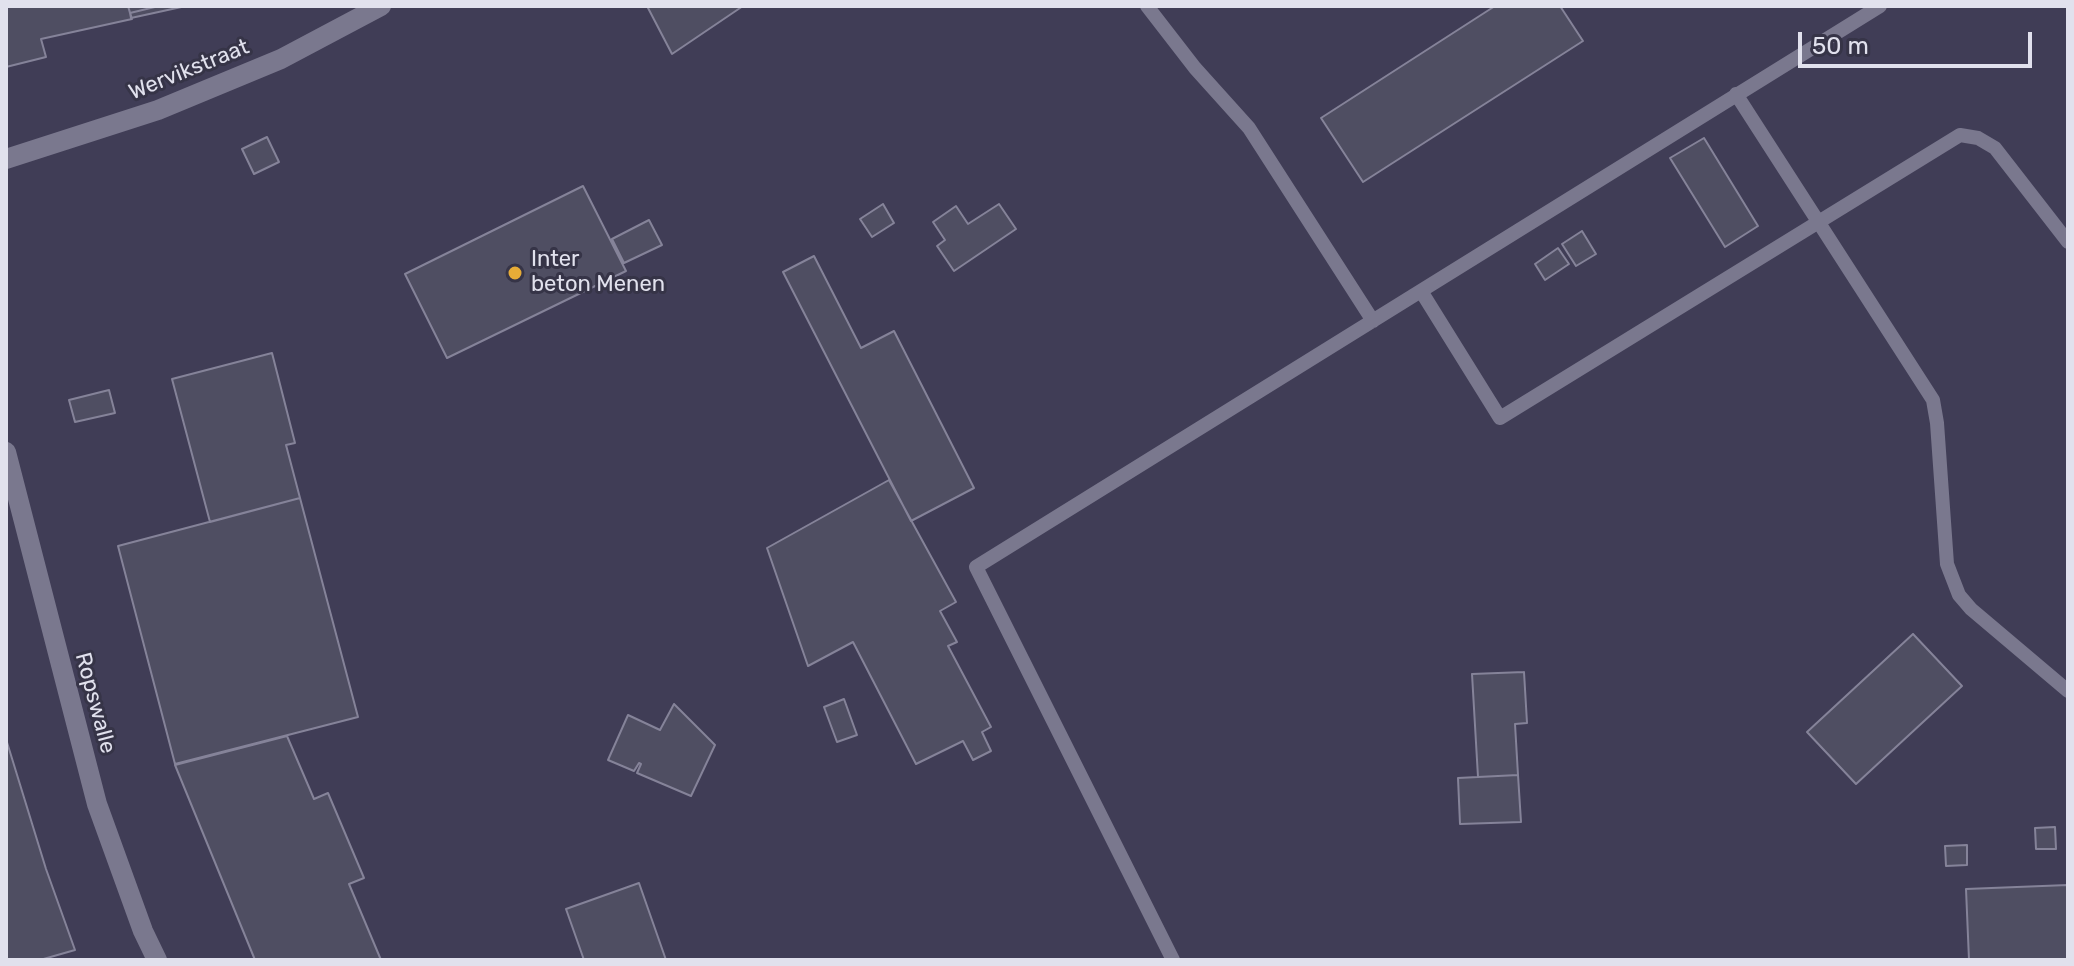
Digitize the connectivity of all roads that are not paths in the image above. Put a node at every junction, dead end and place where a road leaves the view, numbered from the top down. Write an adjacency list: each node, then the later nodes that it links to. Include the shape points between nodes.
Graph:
1 (381, 6): 5 (street, Wervikstraat, via 281,59 158,110)
2 (1147, 6): 9 (lane, via 1249,128)
3 (1880, 6): 4 (lane)
4 (1736, 94): 6 (lane); 8 (lane)
5 (6, 159)
6 (1818, 221): 7 (lane, via 1952,138 1968,135 1995,148); 8 (lane, via 1500,418); 11 (lane, via 1933,400 1951,582 1971,609)
7 (2068, 242)
8 (1421, 291): 9 (lane)
9 (1373, 321): 13 (lane, via 976,567)
10 (6, 452): 12 (street, Ropswalle, via 97,804)
11 (2068, 691)
12 (157, 960)
13 (1173, 960)

